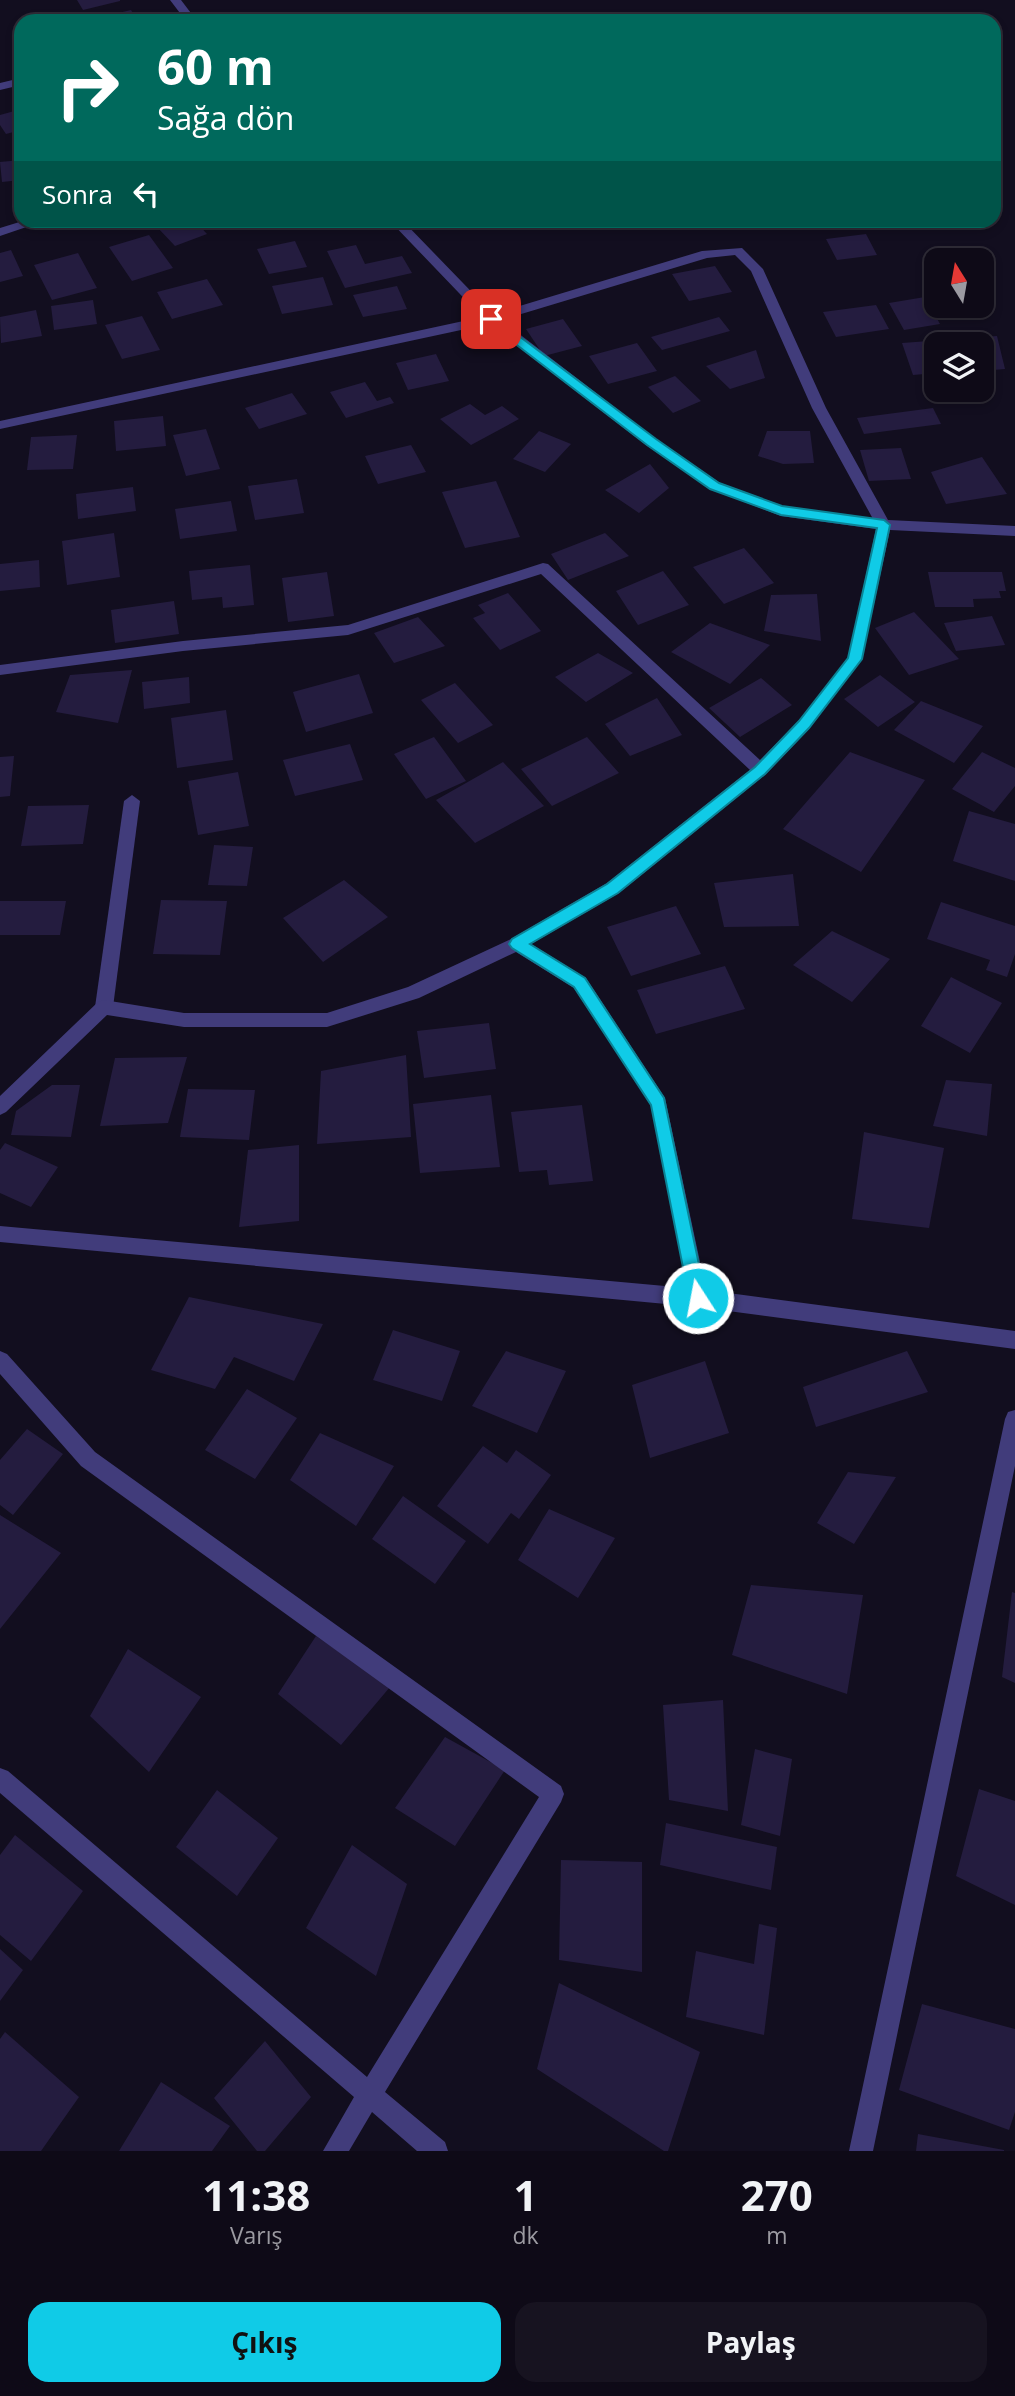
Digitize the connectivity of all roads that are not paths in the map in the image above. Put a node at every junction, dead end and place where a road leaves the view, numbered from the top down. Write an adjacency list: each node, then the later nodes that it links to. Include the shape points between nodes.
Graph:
1 (175, 0): 2 (street)
2 (186, 14)
3 (403, 228): 4 (street)
4 (491, 319): 5 (street); 6 (street, via 715,486 781,510); 6 (street, via 706,254 738,251 757,269 819,408)
5 (0, 425)
6 (884, 525): 7 (street); 9 (street, via 855,659)
7 (1015, 531)
8 (0, 670): 9 (street, via 348,630 543,568)
9 (760, 771): 11 (street, via 613,888)
10 (132, 801): 12 (street)
11 (517, 944): 12 (street, via 413,993 327,1020 184,1020); 15 (street, via 580,983 659,1103)
12 (104, 1007): 13 (street)
13 (0, 1107)
14 (0, 1234): 15 (street)
15 (698, 1298): 16 (street)
16 (1015, 1340)
17 (0, 1360): 20 (street, via 88,1459 553,1794)
18 (1015, 1419): 23 (street)
19 (0, 1779): 20 (street)
20 (369, 2096): 21 (street); 22 (street)
21 (335, 2151)
22 (436, 2151)
23 (861, 2151)

